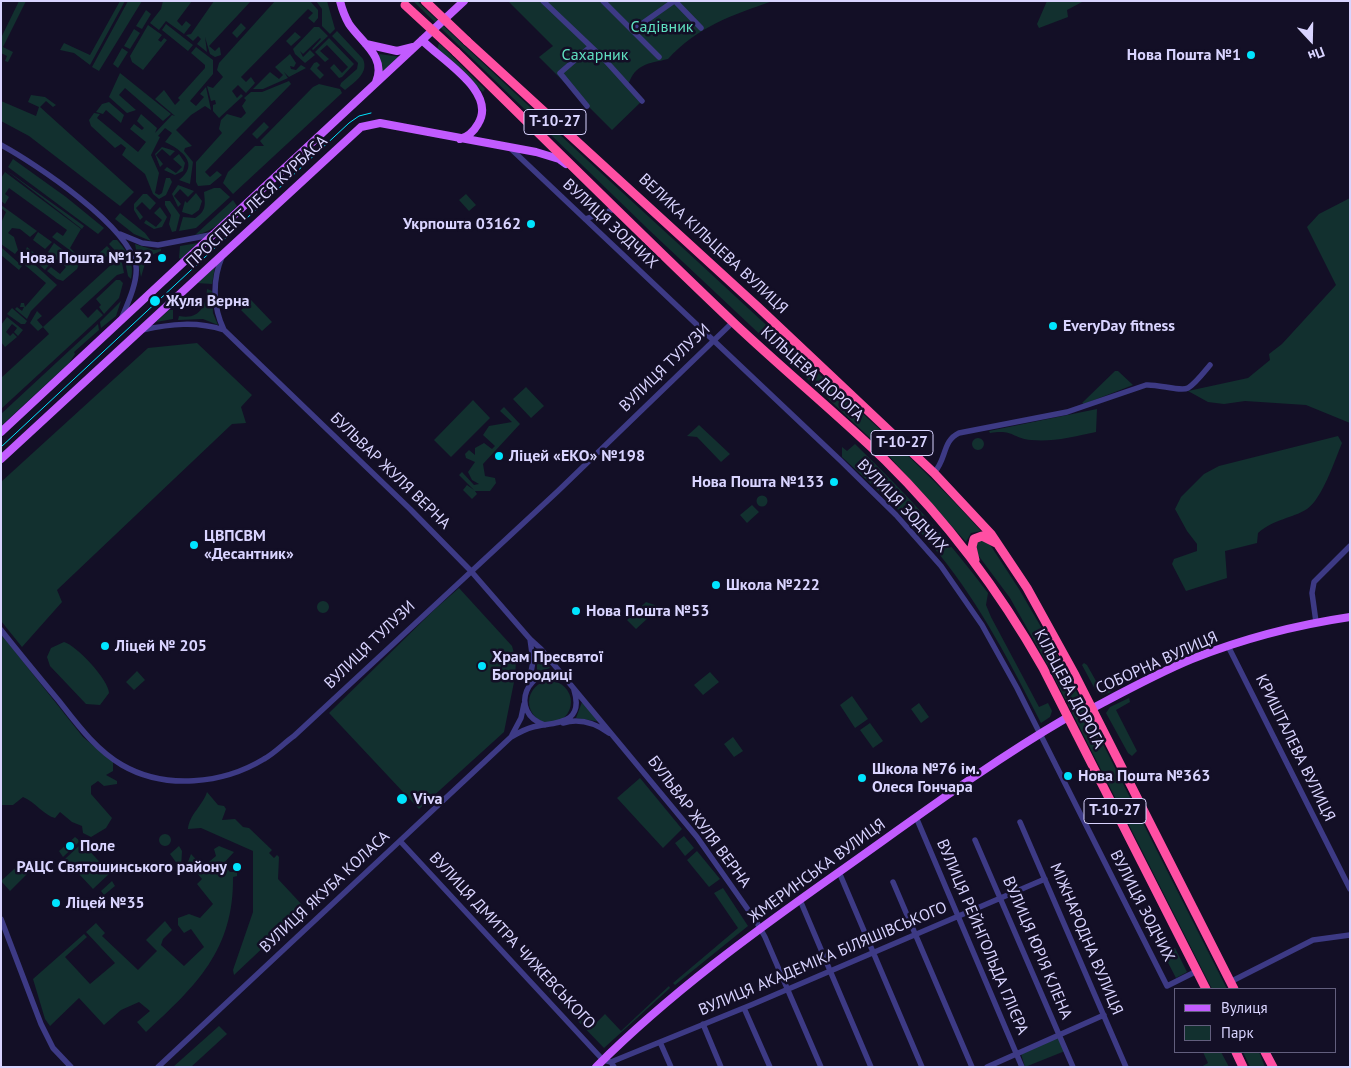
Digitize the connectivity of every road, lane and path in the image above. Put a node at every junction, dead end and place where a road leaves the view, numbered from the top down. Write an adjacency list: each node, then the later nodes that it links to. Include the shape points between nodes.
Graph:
1 (340, 1): 12 (main road, via 348,22)
2 (425, 1): 37 (highway, ВЕЛИКА КІЛЬЦЕВА ВУЛИЦЯ / Т-10-27, bridge, via 703,255)
3 (464, 1): 8 (main road, ПРОСПЕКТ ЛЕСЯ КУРБАСА)
4 (543, 1): 14 (street)
5 (603, 1): 10 (street)
6 (674, 1): 9 (street); 10 (street)
7 (404, 3): 23 (highway, КІЛЬЦЕВА ДОРОГА / Т-10-27, bridge)
8 (458, 4): 11 (main road, ПРОСПЕКТ ЛЕСЯ КУРБАСА)
9 (701, 28)
10 (633, 30): 16 (street)
11 (422, 40): 13 (main road, ПРОСПЕКТ ЛЕСЯ КУРБАСА); 20 (main road, via 479,94 480,122 470,134)
12 (368, 46): 13 (main road, via 397,50); 15 (main road, via 393,55); 17 (main road, via 376,58 379,72)
13 (415, 47): 15 (main road, ПРОСПЕКТ ЛЕСЯ КУРБАСА)
14 (590, 47): 18 (street); 19 (street, via 560,73)
15 (406, 54): 17 (main road, ПРОСПЕКТ ЛЕСЯ КУРБАСА)
16 (659, 57)
17 (371, 89): 26 (main road, ПРОСПЕКТ ЛЕСЯ КУРБАСА)
18 (642, 101)
19 (587, 106)
20 (460, 139): 22 (main road); 28 (main road, ПРОСПЕКТ ЛЕСЯ КУРБАСА, via 380,123 361,127)
21 (1, 145): 27 (street, via 70,192)
22 (509, 147): 23 (main road, via 546,154); 25 (street, ВУЛИЦЯ ЗОДЧИХ)
23 (574, 169): 24 (highway, КІЛЬЦЕВА ДОРОГА / Т-10-27)
24 (615, 209): 25 (street); 29 (highway, КІЛЬЦЕВА ДОРОГА / Т-10-27)
25 (585, 219): 33 (street, ВУЛИЦЯ ЗОДЧИХ)
26 (216, 232): 27 (street, via 158,245 142,243); 30 (main road, ПРОСПЕКТ ЛЕСЯ КУРБАСА)
27 (118, 233): 30 (street, via 131,252 136,267)
28 (227, 249): 31 (street, БУЛЬВАР ЖУЛЯ ВЕРНА, via 218,268 215,296 218,318); 32 (main road, ПРОСПЕКТ ЛЕСЯ КУРБАСА)
29 (733, 322): 33 (street, ВУЛИЦЯ ТУЛУЗИ); 40 (highway, КІЛЬЦЕВА ДОРОГА / Т-10-27, via 884,460)
30 (119, 324): 35 (main road, ПРОСПЕКТ ЛЕСЯ КУРБАСА, via 77,355 69,369)
31 (224, 330): 32 (street, БУЛЬВАР ЖУЛЯ ВЕРНА, via 187,323); 41 (street, БУЛЬВАР ЖУЛЯ ВЕРНА)
32 (139, 331): 36 (main road, ПРОСПЕКТ ЛЕСЯ КУРБАСА)
33 (714, 341): 41 (street, ВУЛИЦЯ ТУЛУЗИ, via 558,491); 55 (street, ВУЛИЦЯ ЗОДЧИХ, via 896,515 941,566 982,625)
34 (1210, 365): 37 (street, via 1188,388 1181,390 1158,384 1146,386 1068,412 958,433 949,440 944,460)
35 (1, 432)
36 (1, 459)
37 (934, 473): 38 (highway, ВЕЛИКА КІЛЬЦЕВА ВУЛИЦЯ / Т-10-27, via 980,520)
38 (1000, 546): 40 (highway, via 987,538 976,537 972,544); 51 (highway, ВЕЛИКА КІЛЬЦЕВА ВУЛИЦЯ / Т-10-27)
39 (1350, 546): 43 (street, via 1314,582 1312,593)
40 (976, 563): 52 (highway, КІЛЬЦЕВА ДОРОГА / Т-10-27, via 1023,633)
41 (470, 570): 44 (street, ВУЛИЦЯ ТУЛУЗИ, via 269,756 239,770 204,780 181,782 121,765 88,738); 45 (street, БУЛЬВАР ЖУЛЯ ВЕРНА)
42 (1350, 617): 43 (main road, СОБОРНА ВУЛИЦЯ)
43 (1316, 622): 46 (main road, СОБОРНА ВУЛИЦЯ)
44 (1, 630)
45 (530, 639): 47 (street, БУЛЬВАР ЖУЛЯ ВЕРНА); 48 (street, via 533,661)
46 (1228, 646): 51 (main road, СОБОРНА ВУЛИЦЯ, via 1189,661); 65 (street, КРИШТАЛЕВА ВУЛИЦЯ)
47 (566, 680): 48 (street, via 546,675); 49 (street, БУЛЬВАР ЖУЛЯ ВЕРНА)
48 (529, 686): 50 (street)
49 (573, 688): 53 (street, via 575,706 568,719); 56 (street, БУЛЬВАР ЖУЛЯ ВЕРНА)
50 (524, 703): 54 (street, via 529,714); 57 (street, ВУЛИЦЯ ЯКУБА КОЛАСА, via 519,724)
51 (1093, 708): 76 (highway, Т-10-27)
52 (1068, 717): 55 (main road, ЖМЕРИНСЬКА ВУЛИЦЯ); 74 (highway, КІЛЬЦЕВА ДОРОГА / Т-10-27)
53 (560, 724): 54 (street); 56 (street, БУЛЬВАР ЖУЛЯ ВЕРНА, via 577,720 588,722)
54 (547, 726): 57 (street, ВУЛИЦЯ ЯКУБА КОЛАСА, via 532,727)
55 (1040, 734): 58 (main road, ЖМЕРИНСЬКА ВУЛИЦЯ); 74 (street, ВУЛИЦЯ ЗОДЧИХ, via 1167,986)
56 (612, 735): 70 (street, БУЛЬВАР ЖУЛЯ ВЕРНА, via 697,836)
57 (511, 737): 61 (street, ВУЛИЦЯ ЯКУБА КОЛАСА)
58 (916, 817): 62 (main road, ЖМЕРИНСЬКА ВУЛИЦЯ); 68 (street, ВУЛИЦЯ РЕЙНГОЛЬДА ГЛІЄРА)
59 (1020, 822): 63 (street, МІЖНАРОДНА ВУЛИЦЯ)
60 (975, 840): 66 (street, ВУЛИЦЯ ЮРІЯ КЛЕНА)
61 (400, 841): 87 (street, ВУЛИЦЯ ДМИТРА ЧИЖЕВСЬКОГО); 89 (street, ВУЛИЦЯ ЯКУБА КОЛАСА)
62 (839, 872): 67 (main road, ЖМЕРИНСЬКА ВУЛИЦЯ); 73 (street)
63 (1045, 879): 66 (street, ВУЛИЦЯ АКАДЕМІКА БІЛЯШІВСЬКОГО); 80 (street, МІЖНАРОДНА ВУЛИЦЯ)
64 (893, 882): 71 (street)
65 (1350, 889)
66 (1000, 898): 68 (street, ВУЛИЦЯ АКАДЕМІКА БІЛЯШІВСЬКОГО); 82 (street, ВУЛИЦЯ ЮРІЯ КЛЕНА)
67 (800, 900): 70 (main road, ЖМЕРИНСЬКА ВУЛИЦЯ); 75 (street)
68 (958, 916): 71 (street, ВУЛИЦЯ АКАДЕМІКА БІЛЯШІВСЬКОГО); 86 (street, ВУЛИЦЯ РЕЙНГОЛЬДА ГЛІЄРА)
69 (1, 919): 88 (street, via 40,1024 54,1048)
70 (760, 928): 78 (street, БУЛЬВАР ЖУЛЯ ВЕРНА); 87 (main road, ЖМЕРИНСЬКА ВУЛИЦЯ, via 682,989)
71 (916, 935): 73 (street, ВУЛИЦЯ АКАДЕМІКА БІЛЯШІВСЬКОГО); 97 (street)
72 (1350, 935): 76 (street, via 1313,940)
73 (873, 953): 75 (street, ВУЛИЦЯ АКАДЕМІКА БІЛЯШІВСЬКОГО); 96 (street)
74 (1197, 971): 77 (highway, КІЛЬЦЕВА ДОРОГА / Т-10-27)
75 (830, 972): 78 (street, ВУЛИЦЯ АКАДЕМІКА БІЛЯШІВСЬКОГО); 95 (street)
76 (1232, 986)
77 (1206, 988)
78 (787, 990): 79 (street, ВУЛИЦЯ АКАДЕМІКА БІЛЯШІВСЬКОГО); 94 (street, БУЛЬВАР ЖУЛЯ ВЕРНА)
79 (744, 1008): 81 (street, ВУЛИЦЯ АКАДЕМІКА БІЛЯШІВСЬКОГО); 93 (street)
80 (1104, 1015): 82 (street); 101 (street, МІЖНАРОДНА ВУЛИЦЯ)
81 (703, 1024): 83 (street, ВУЛИЦЯ АКАДЕМІКА БІЛЯШІВСЬКОГО); 92 (street)
82 (1059, 1035): 86 (street); 100 (street, ВУЛИЦЯ ЮРІЯ КЛЕНА)
83 (660, 1042): 87 (street, ВУЛИЦЯ АКАДЕМІКА БІЛЯШІВСЬКОГО); 91 (street)
84 (1236, 1053): 102 (highway)
85 (1266, 1053): 103 (highway)
86 (1017, 1054): 98 (street); 99 (street, ВУЛИЦЯ РЕЙНГОЛЬДА ГЛІЄРА)
87 (609, 1063): 90 (main road, ЖМЕРИНСЬКА ВУЛИЦЯ)
88 (71, 1067)
89 (158, 1067)
90 (596, 1067)
91 (671, 1067)
92 (721, 1067)
93 (770, 1067)
94 (821, 1067)
95 (871, 1067)
96 (922, 1067)
97 (972, 1067)
98 (987, 1067)
99 (1022, 1067)
100 (1073, 1067)
101 (1126, 1067)
102 (1243, 1067)
103 (1273, 1067)

